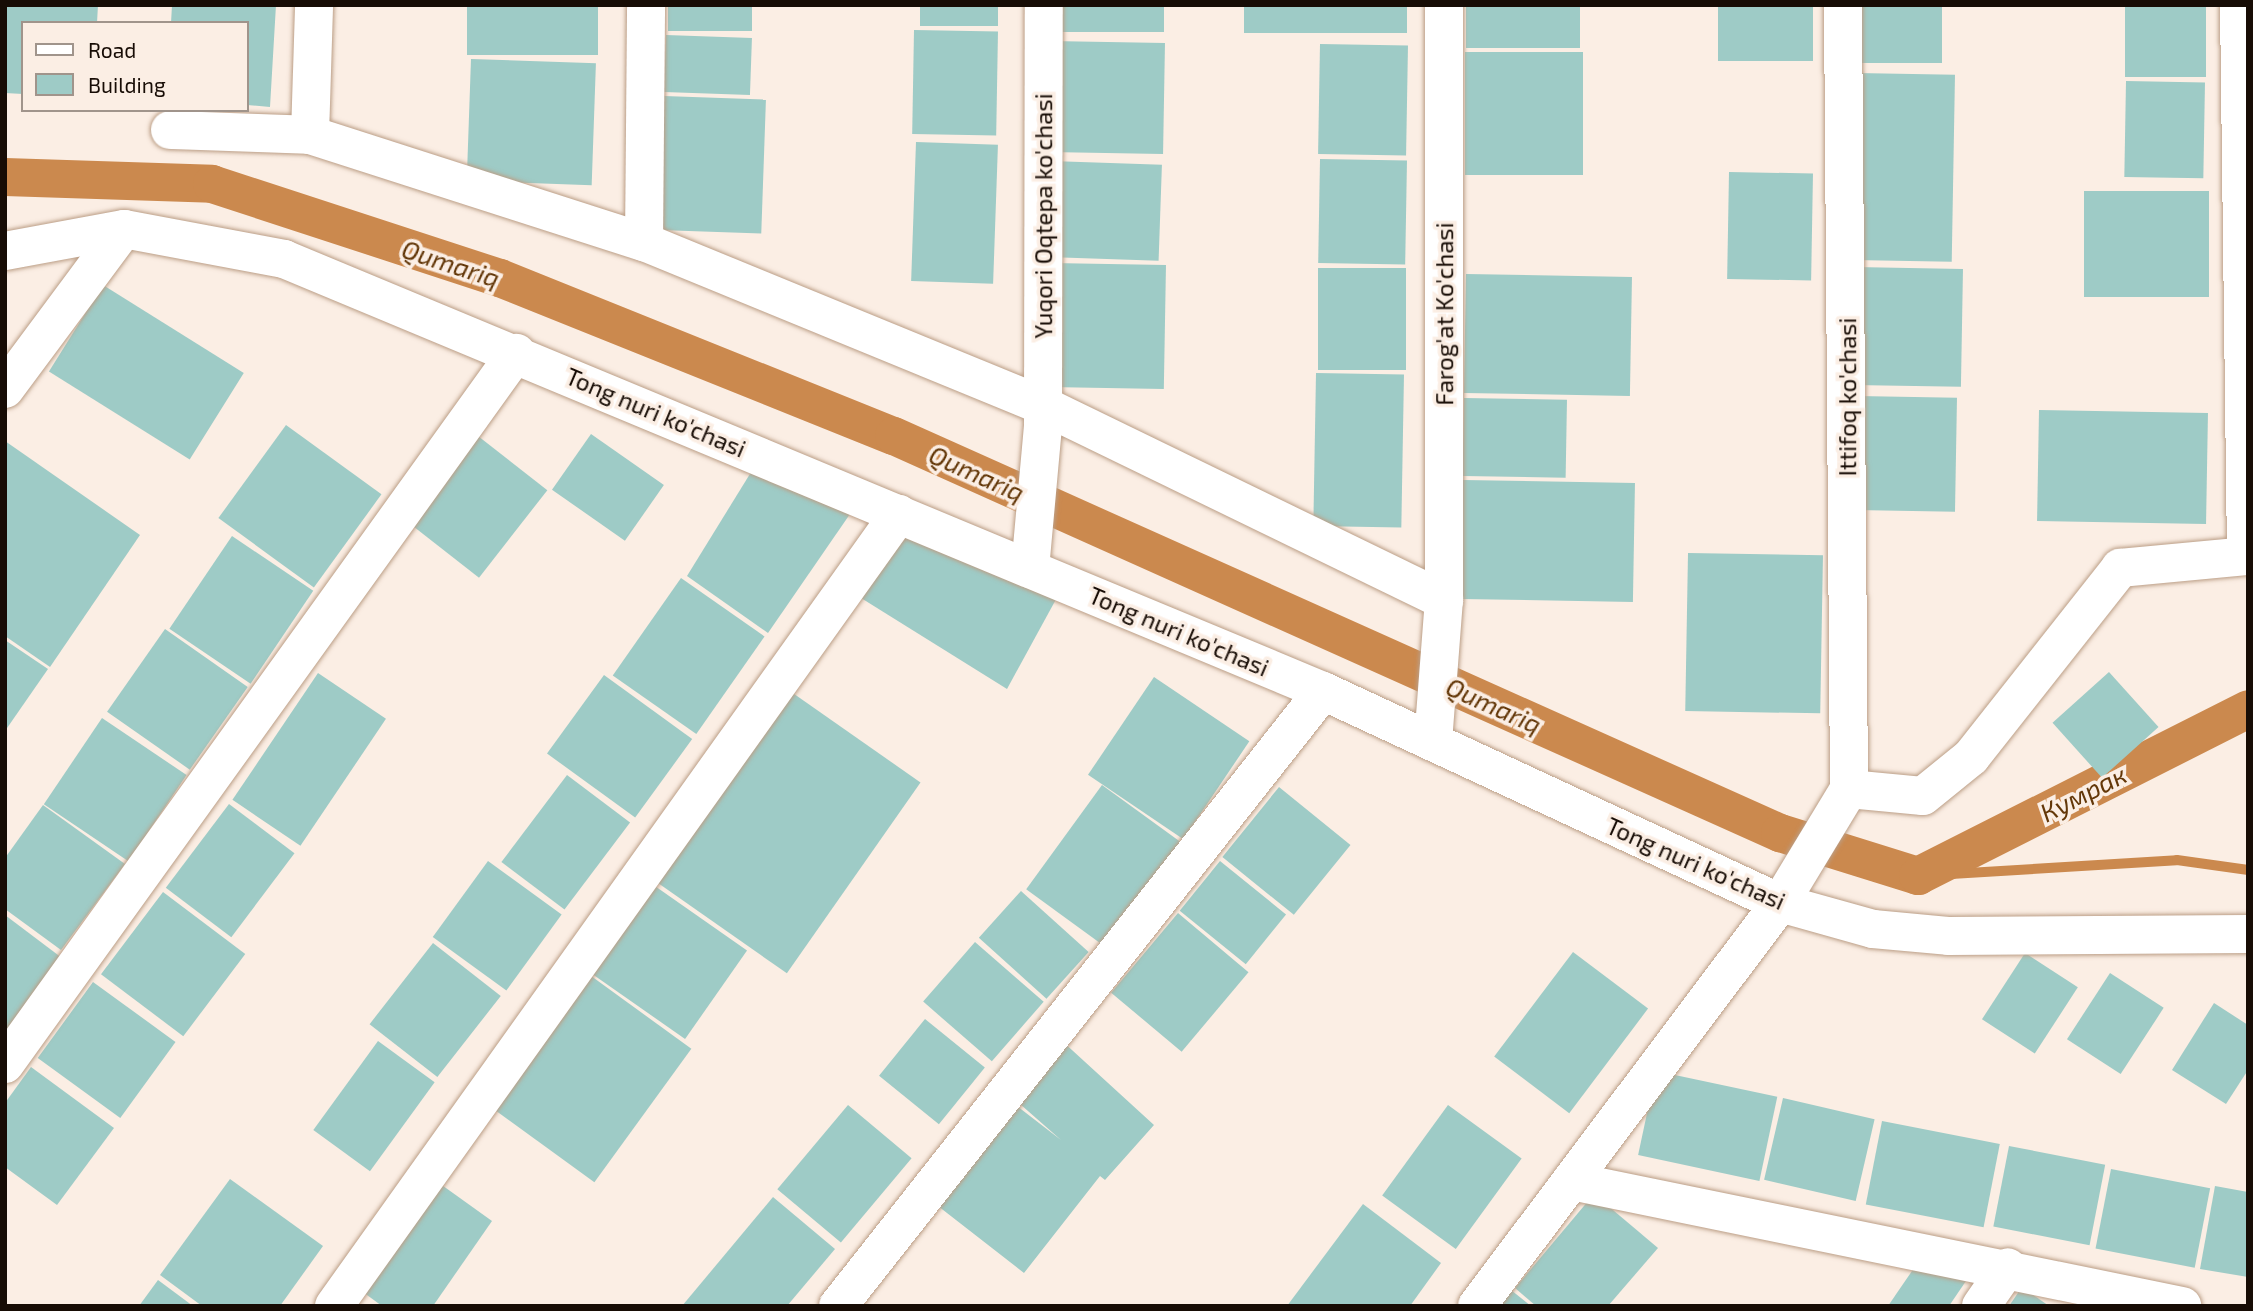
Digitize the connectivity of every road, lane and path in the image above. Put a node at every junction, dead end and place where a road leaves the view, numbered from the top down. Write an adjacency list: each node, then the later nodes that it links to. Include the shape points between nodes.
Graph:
1 (314, 5): 8 (street)
2 (646, 5): 10 (street)
3 (1044, 5): 14 (street, Yuqori Oqtepa ko'chasi)
4 (1444, 5): 18 (street, Farog'at Ko'chasi)
5 (1843, 5): 21 (street, Ittifoq ko'chasi)
6 (2239, 5): 16 (street)
7 (170, 130): 8 (street)
8 (310, 135): 10 (street)
9 (124, 229): 11 (street); 12 (street, Tong nuri ko'chasi, via 284,259); 13 (street)
10 (644, 242): 14 (street)
11 (5, 251)
12 (516, 354): 15 (street, Tong nuri ko'chasi); 24 (street)
13 (5, 389)
14 (1042, 416): 17 (street, Yuqori Oqtepa ko'chasi); 18 (street)
15 (899, 514): 17 (street, Tong nuri ko'chasi); 27 (street)
16 (2247, 556): 21 (street, via 2120,568 1971,757 1923,796)
17 (1030, 569): 19 (street, Tong nuri ko'chasi)
18 (1442, 611): 20 (street, Farog'at Ko'chasi)
19 (1322, 691): 20 (street, Tong nuri ko'chasi); 28 (street)
20 (1433, 742): 22 (street, Tong nuri ko'chasi)
21 (1849, 789): 22 (street)
22 (1787, 890): 23 (street, Tong nuri ko'chasi, via 1872,929 1948,936); 25 (street)
23 (2248, 934)
24 (5, 1064)
25 (1571, 1181): 26 (street); 29 (street)
26 (2008, 1267): 30 (street); 31 (street)
27 (334, 1306)
28 (838, 1306)
29 (1478, 1306)
30 (1981, 1306)
31 (2182, 1306)

